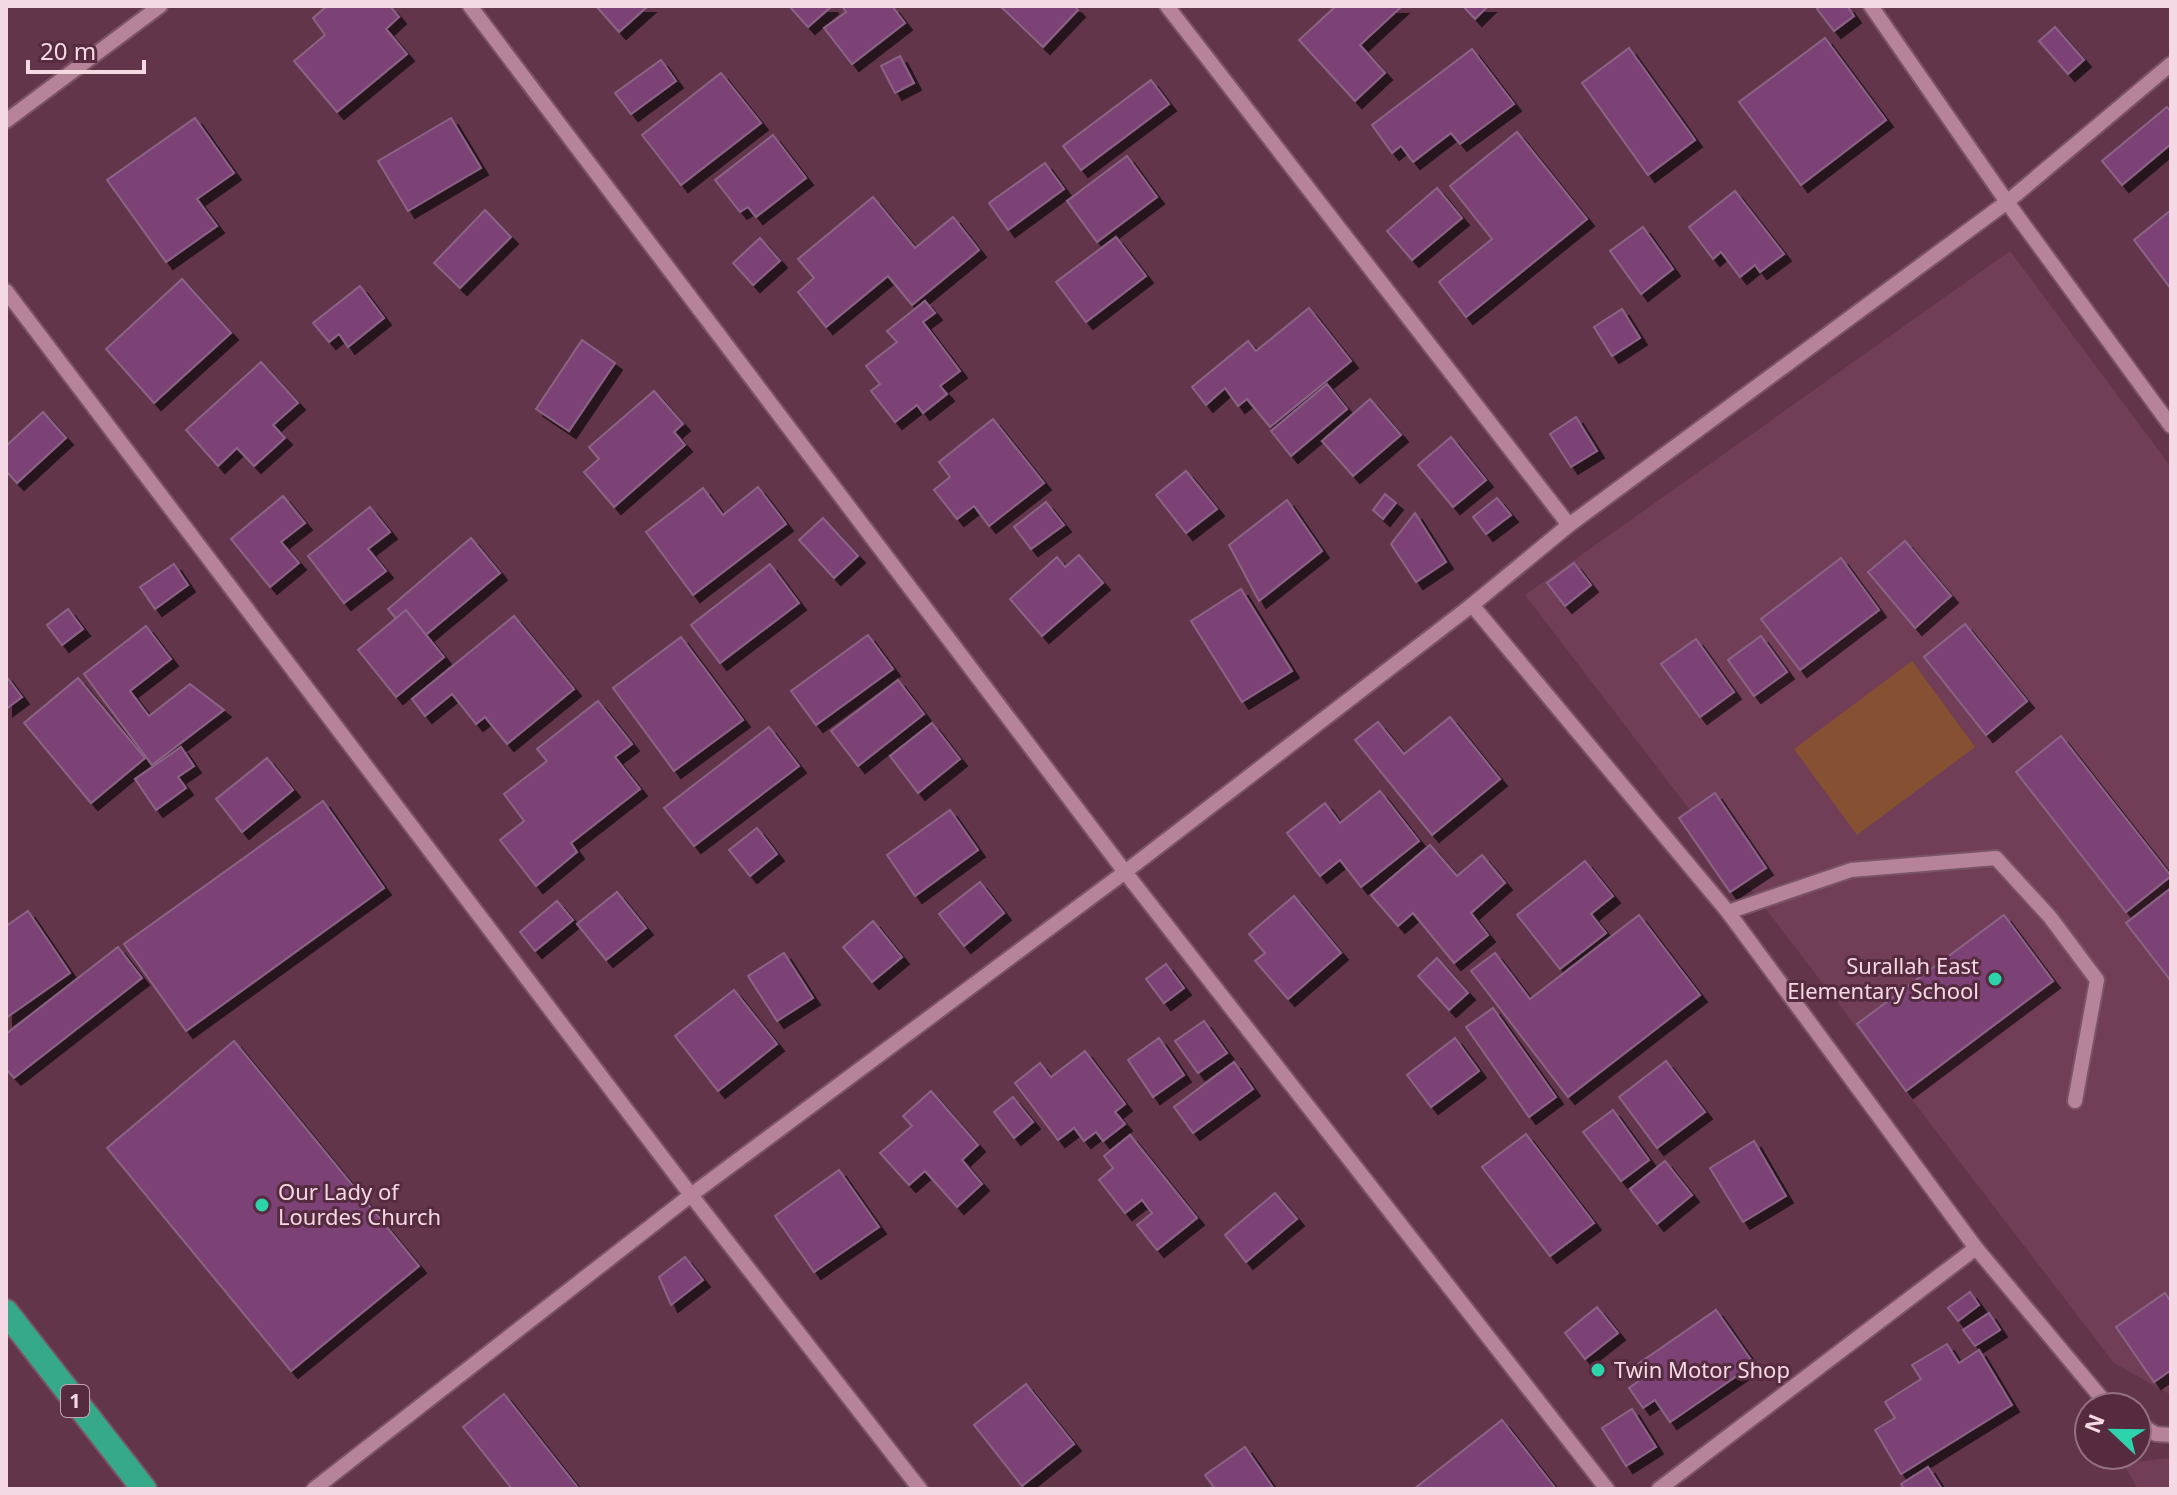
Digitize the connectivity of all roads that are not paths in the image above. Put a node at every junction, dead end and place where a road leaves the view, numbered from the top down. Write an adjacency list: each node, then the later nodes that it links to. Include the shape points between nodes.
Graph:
1 (160, 6): 6 (street)
2 (470, 6): 12 (street)
3 (1167, 6): 10 (street)
4 (1871, 6): 7 (street)
5 (2171, 64): 7 (street)
6 (6, 121)
7 (2007, 202): 9 (street); 10 (street)
8 (6, 291): 15 (street)
9 (2171, 426)
10 (1569, 525): 11 (street)
11 (1472, 605): 12 (street); 13 (street)
12 (1125, 872): 15 (street); 22 (street)
13 (1728, 912): 14 (street, via 1851,870 1996,858 2097,980); 16 (street)
14 (2075, 1101)
15 (691, 1195): 20 (street); 21 (street)
16 (1976, 1248): 18 (street); 23 (street)
17 (6, 1312): 19 (highway, 1)
18 (2096, 1391)
19 (144, 1489)
20 (314, 1489)
21 (920, 1489)
22 (1607, 1489)
23 (1659, 1489)

